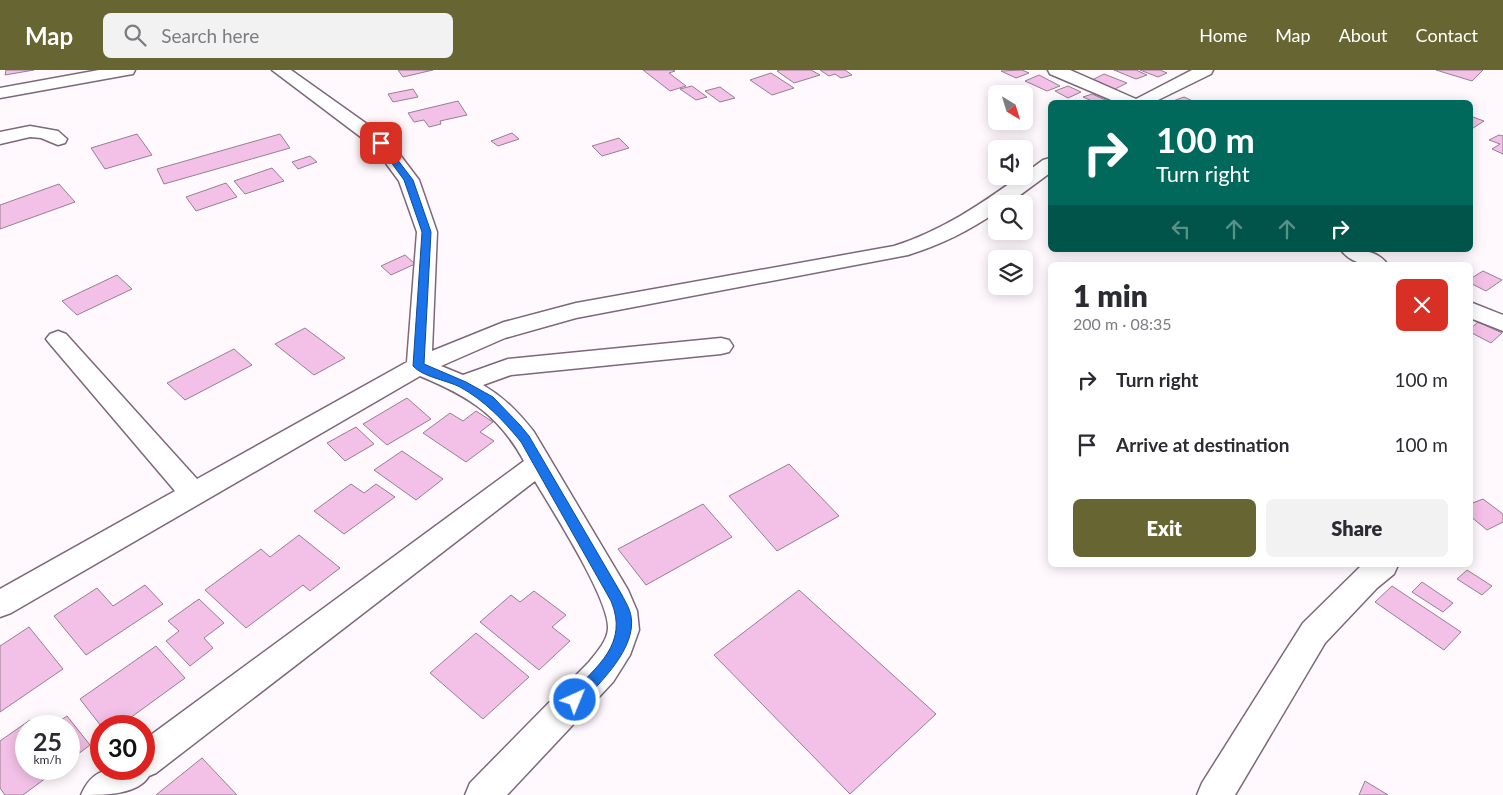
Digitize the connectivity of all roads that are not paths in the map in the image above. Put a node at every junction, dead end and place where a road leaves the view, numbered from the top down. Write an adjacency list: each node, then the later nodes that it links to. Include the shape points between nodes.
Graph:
1 (127, 70): 5 (street)
2 (280, 70): 17 (street, via 381,143 409,180 427,232)
3 (1056, 70): 6 (street)
4 (1205, 70): 7 (street)
5 (0, 93)
6 (1124, 100)
7 (1146, 100)
8 (0, 138): 9 (street, via 43,131)
9 (58, 139)
10 (1048, 165): 17 (street, via 970,221 892,255 802,268 545,318 483,337)
11 (1355, 252): 12 (street)
12 (1372, 262)
13 (1473, 310): 14 (street)
14 (1503, 324)
15 (58, 339): 20 (street)
16 (720, 346): 18 (street, via 508,367)
17 (419, 366): 18 (street); 20 (street)
18 (462, 384): 19 (street, via 489,400 506,416 525,439)
19 (539, 464): 23 (street); 26 (street, via 617,599 624,616 623,635 616,652 601,672)
20 (194, 494): 22 (street)
21 (1381, 567): 27 (street, via 1314,633)
22 (0, 604)
23 (155, 753)
24 (119, 780): 25 (street)
25 (99, 795)
26 (483, 795)
27 (1215, 795)

